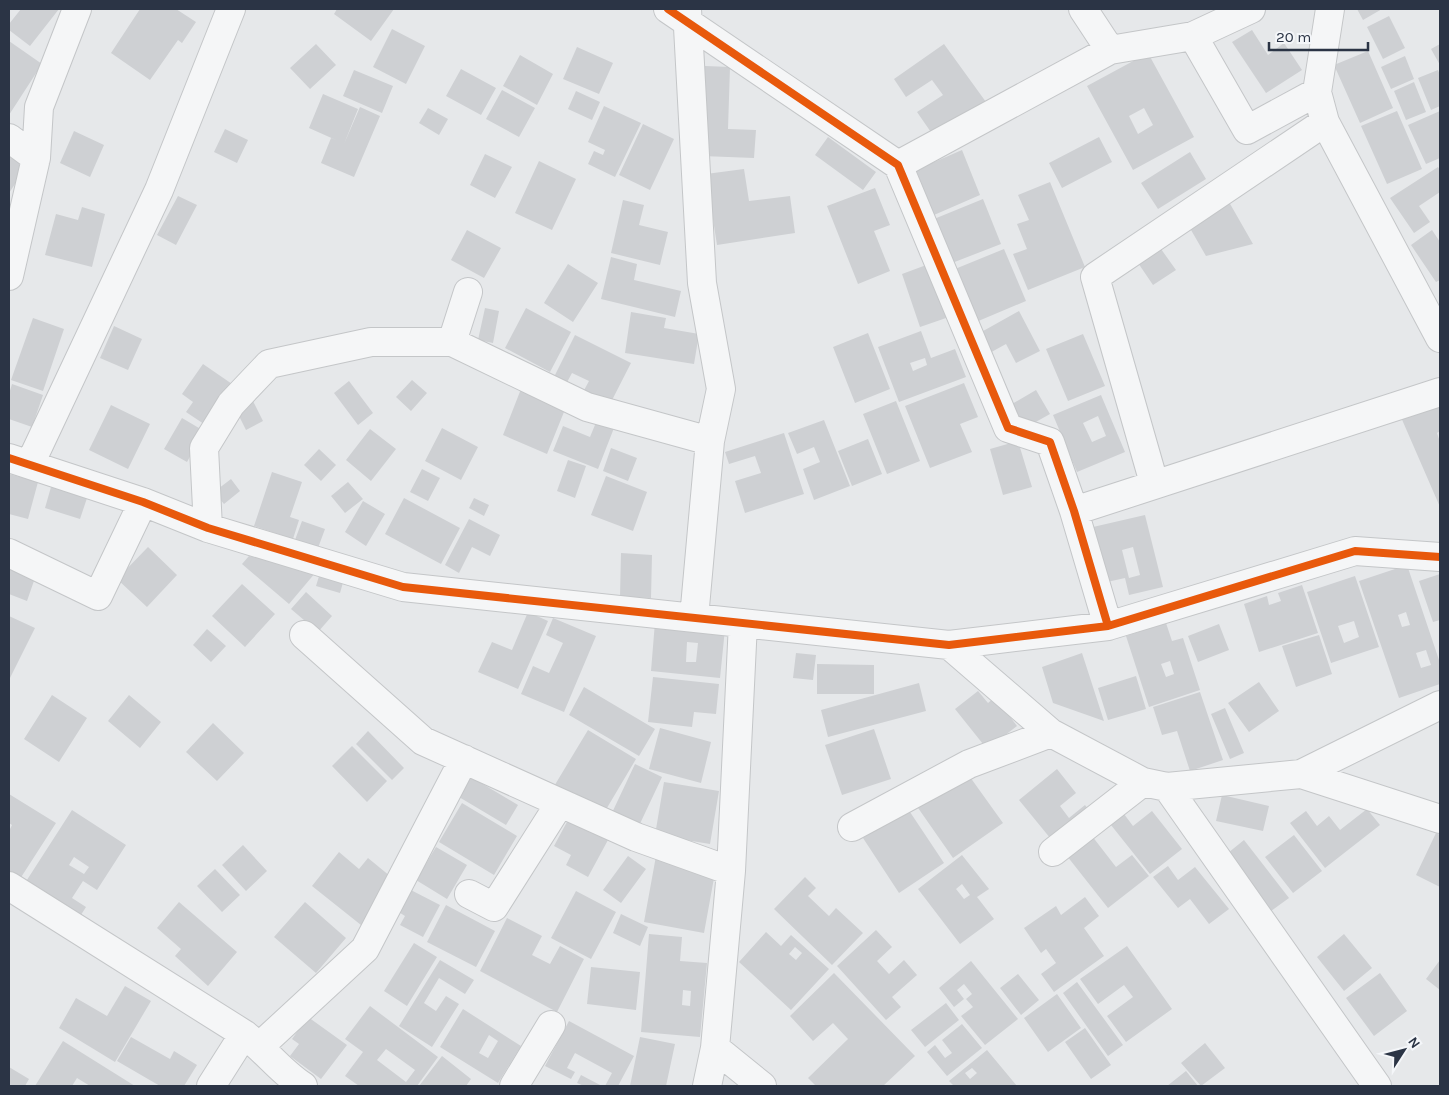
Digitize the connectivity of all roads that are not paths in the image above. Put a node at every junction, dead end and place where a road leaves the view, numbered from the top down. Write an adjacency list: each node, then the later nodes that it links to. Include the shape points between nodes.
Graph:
1 (77, 9): 12 (street, via 39,107)
2 (231, 9): 20 (street, via 159,190)
3 (1083, 9): 8 (street)
4 (1251, 9): 7 (street)
5 (1330, 9): 9 (street)
6 (680, 13): 13 (street); 19 (street, via 702,283 721,388)
7 (1193, 36): 8 (street); 9 (street, via 1247,130)
8 (1110, 50): 13 (street)
9 (1318, 92): 10 (street)
10 (1325, 122): 16 (street); 21 (street, via 1095,277)
11 (9, 138): 12 (street)
12 (36, 158): 14 (street)
13 (898, 165): 23 (street, via 1008,428 1050,442)
14 (9, 276)
15 (468, 292): 17 (street)
16 (1440, 338)
17 (452, 342): 19 (street, via 587,407); 24 (street, via 371,342 269,364 231,404 204,448)
18 (1440, 392): 21 (street)
19 (710, 441): 27 (street)
20 (19, 461): 22 (street)
21 (1154, 484): 23 (street)
22 (143, 502): 24 (street); 25 (street, via 98,596)
23 (1074, 510): 29 (street)
24 (208, 528): 27 (street, via 403,587)
25 (9, 553)
26 (1440, 557): 29 (street, via 1355,551)
27 (694, 618): 28 (street)
28 (743, 623): 31 (street); 41 (street)
29 (1108, 626): 31 (street)
30 (304, 635): 34 (street, via 423,741)
31 (950, 645): 33 (street)
32 (1440, 705): 35 (street)
33 (1051, 733): 36 (street); 39 (street, via 969,764)
34 (464, 760): 37 (street); 45 (street, via 365,949)
35 (1301, 774): 36 (street); 38 (street)
36 (1155, 784): 40 (street); 52 (street)
37 (560, 803): 41 (street, via 636,837); 43 (street, via 494,907)
38 (1440, 819)
39 (852, 827)
40 (1053, 852)
41 (731, 871): 46 (street)
42 (9, 886): 45 (street)
43 (469, 894)
44 (551, 1025): 49 (street)
45 (252, 1040): 47 (street); 48 (street, via 291,1079)
46 (715, 1048): 50 (street); 51 (street)
47 (211, 1086)
48 (303, 1086)
49 (514, 1086)
50 (707, 1086)
51 (762, 1086)
52 (1377, 1086)

